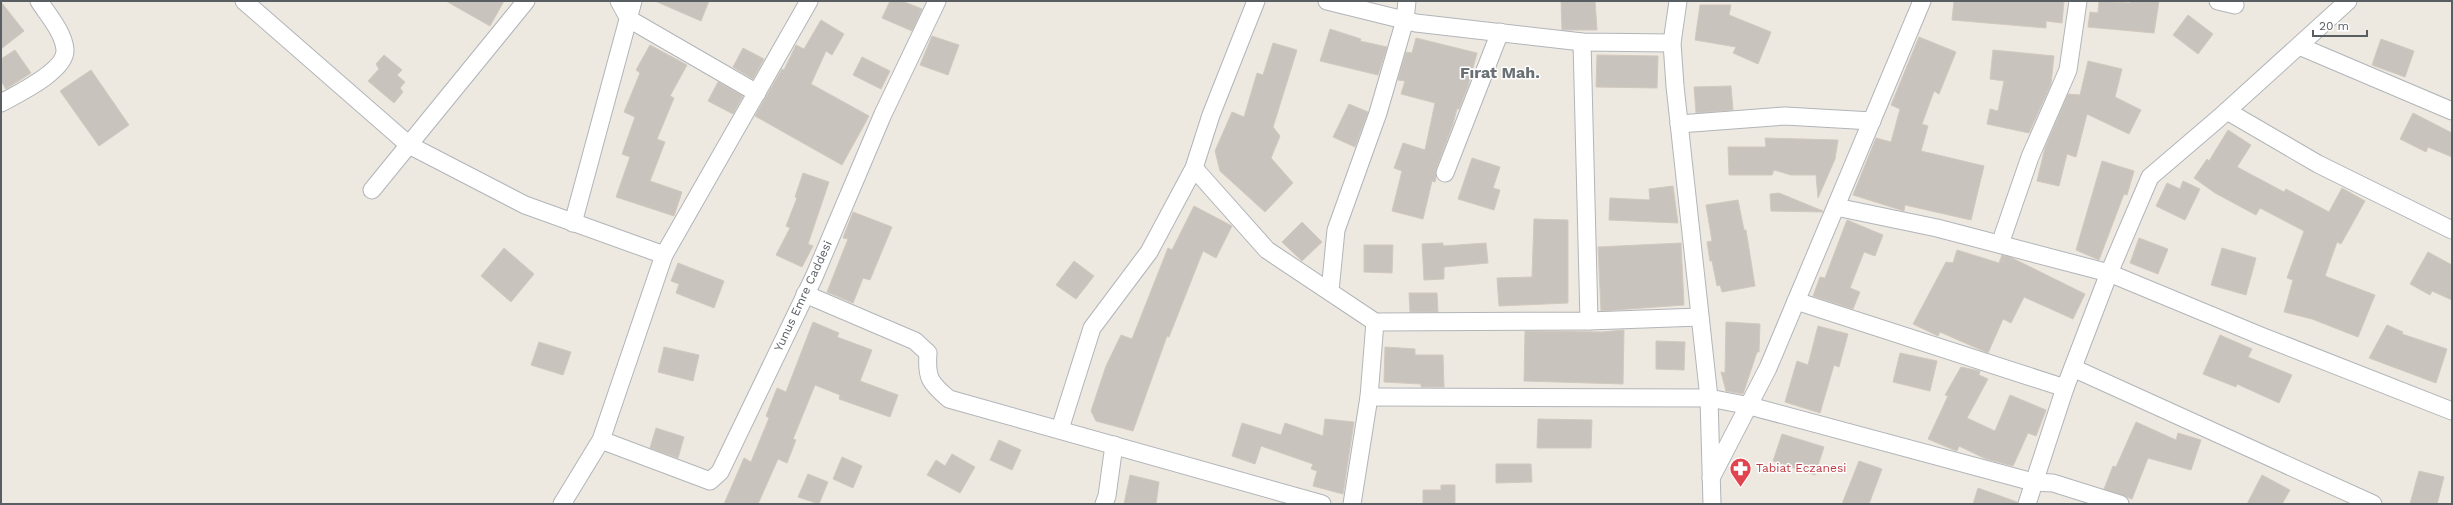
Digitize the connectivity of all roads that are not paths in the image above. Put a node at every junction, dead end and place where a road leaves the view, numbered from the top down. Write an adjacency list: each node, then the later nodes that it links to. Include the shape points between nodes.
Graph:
1 (39, 1): 24 (street, via 58,32 65,50 60,63 49,75)
2 (244, 1): 29 (street)
3 (526, 1): 29 (street)
4 (619, 1): 17 (street)
5 (633, 1): 17 (street)
6 (809, 1): 23 (street)
7 (937, 1): 40 (street, Yunus Emre Caddesi, via 883,114)
8 (1256, 1): 30 (street, via 1210,115)
9 (1327, 1): 18 (street)
10 (1407, 1): 18 (street)
11 (1678, 1): 21 (street)
12 (1922, 1): 27 (street)
13 (2078, 1): 36 (street, via 2068,70 2030,157)
14 (2218, 1): 16 (street)
15 (2348, 1): 22 (street)
16 (2235, 5)
17 (629, 19): 23 (street); 34 (street)
18 (1405, 20): 19 (street); 39 (street, via 1378,113 1336,230)
19 (1500, 32): 20 (street); 31 (street)
20 (1582, 42): 21 (street); 43 (street)
21 (1672, 43): 28 (street)
22 (2299, 46): 25 (street); 26 (street)
23 (757, 93): 37 (street)
24 (1, 103)
25 (2227, 111): 35 (street, via 2318,164); 38 (street, via 2150,176)
26 (2452, 111)
27 (1872, 121): 28 (street, via 1785,116); 33 (street)
28 (1679, 124): 42 (street)
29 (409, 145): 32 (street); 34 (street, via 525,206)
30 (1194, 168): 39 (street, via 1267,250); 51 (street, via 1149,252 1092,328)
31 (1445, 173)
32 (372, 190)
33 (1836, 206): 36 (street); 41 (street)
34 (573, 223): 37 (street)
35 (2452, 230)
36 (2000, 244): 38 (street)
37 (664, 255): 52 (street, via 627,371)
38 (2108, 273): 45 (street); 50 (street)
39 (1330, 291): 44 (street)
40 (806, 294): 51 (street, via 914,341 928,353 927,370 932,385 949,399); 52 (street, Yunus Emre Caddesi, via 732,450 720,472 710,481)
41 (1796, 301): 46 (street); 49 (street)
42 (1700, 317): 43 (street); 48 (street)
43 (1589, 321): 44 (street)
44 (1374, 322): 47 (street)
45 (2073, 368): 46 (street); 63 (street)
46 (2065, 388): 55 (street)
47 (1369, 397): 48 (street); 59 (street)
48 (1709, 398): 49 (street); 54 (street)
49 (1750, 406): 54 (street); 55 (street)
50 (2452, 411)
51 (1060, 430): 53 (street)
52 (601, 440): 56 (street)
53 (1114, 445): 57 (street); 58 (street)
54 (1711, 478): 60 (street)
55 (2033, 482): 61 (street); 62 (street, via 2053,483)
56 (562, 504)
57 (1104, 504)
58 (1322, 504)
59 (1352, 504)
60 (1712, 504)
61 (2027, 504)
62 (2120, 504)
63 (2372, 504)

